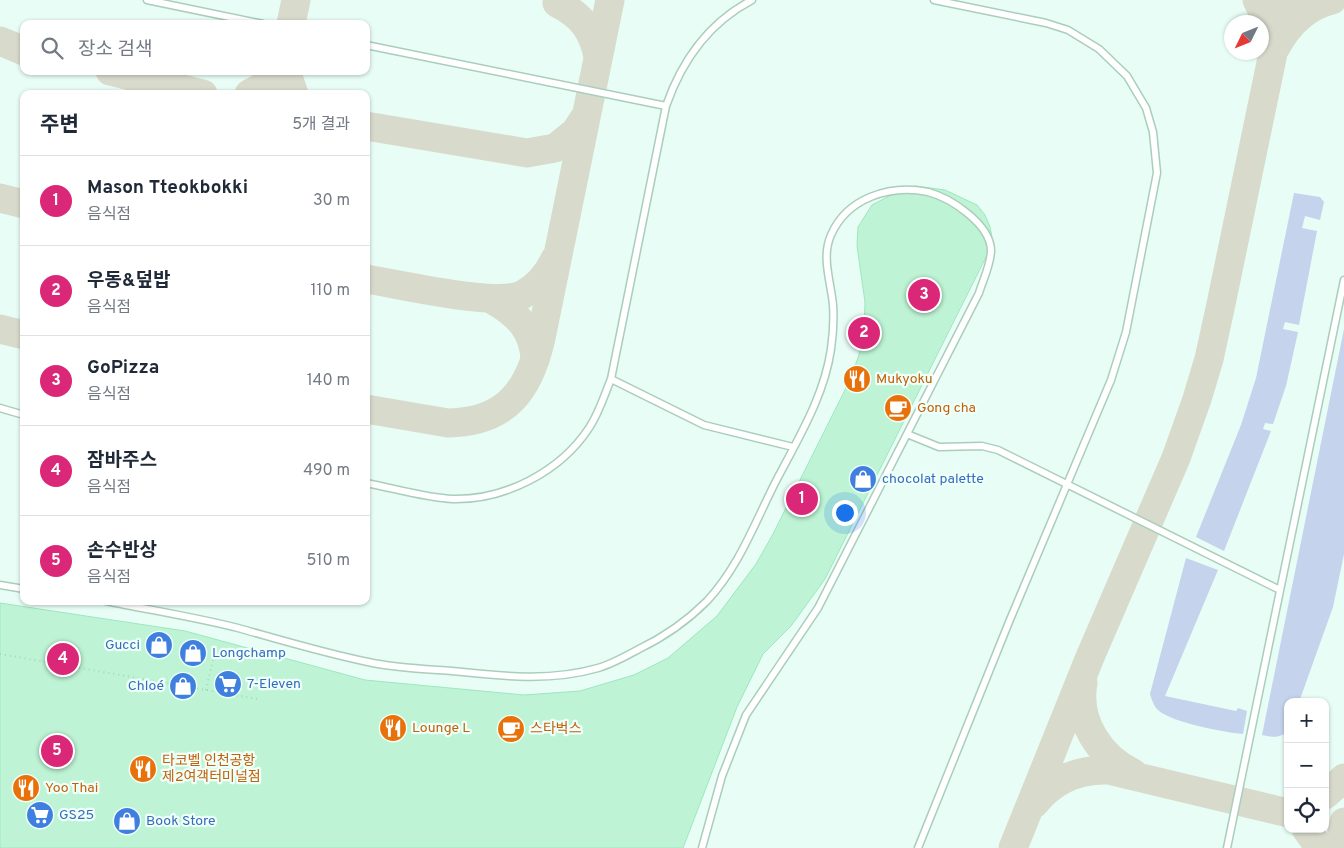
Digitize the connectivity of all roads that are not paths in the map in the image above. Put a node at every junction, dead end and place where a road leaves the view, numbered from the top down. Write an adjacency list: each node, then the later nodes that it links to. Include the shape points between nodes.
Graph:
1 (147, 0): 4 (lane)
2 (752, 0): 6 (lane, via 720,20 697,45 674,81)
3 (934, 0): 14 (lane, via 1046,23 1085,38 1127,76 1151,125 1157,173 1126,332 1111,380)
4 (244, 20)
5 (370, 46): 6 (lane)
6 (666, 106): 8 (lane)
7 (1344, 280): 17 (lane)
8 (611, 379): 12 (lane, via 704,425); 13 (lane, via 598,412 572,448 533,479 515,487 486,496 451,499)
9 (0, 408): 10 (lane)
10 (20, 414)
11 (907, 434): 12 (lane, via 979,293 991,248 972,217 956,204 917,190 871,196 851,206 830,237 826,252 833,306 831,348 824,384); 14 (lane, via 939,448 982,446 998,450); 19 (lane, via 818,608 746,715 722,776)
12 (793, 448): 18 (lane, via 732,570 707,600 682,624 601,667 575,673 517,677 372,663 234,627)
13 (370, 484)
14 (1068, 484): 17 (lane); 20 (lane)
15 (0, 586): 16 (lane)
16 (20, 588)
17 (1280, 590): 21 (lane)
18 (126, 605)
19 (702, 848)
20 (918, 848)
21 (1227, 848)

